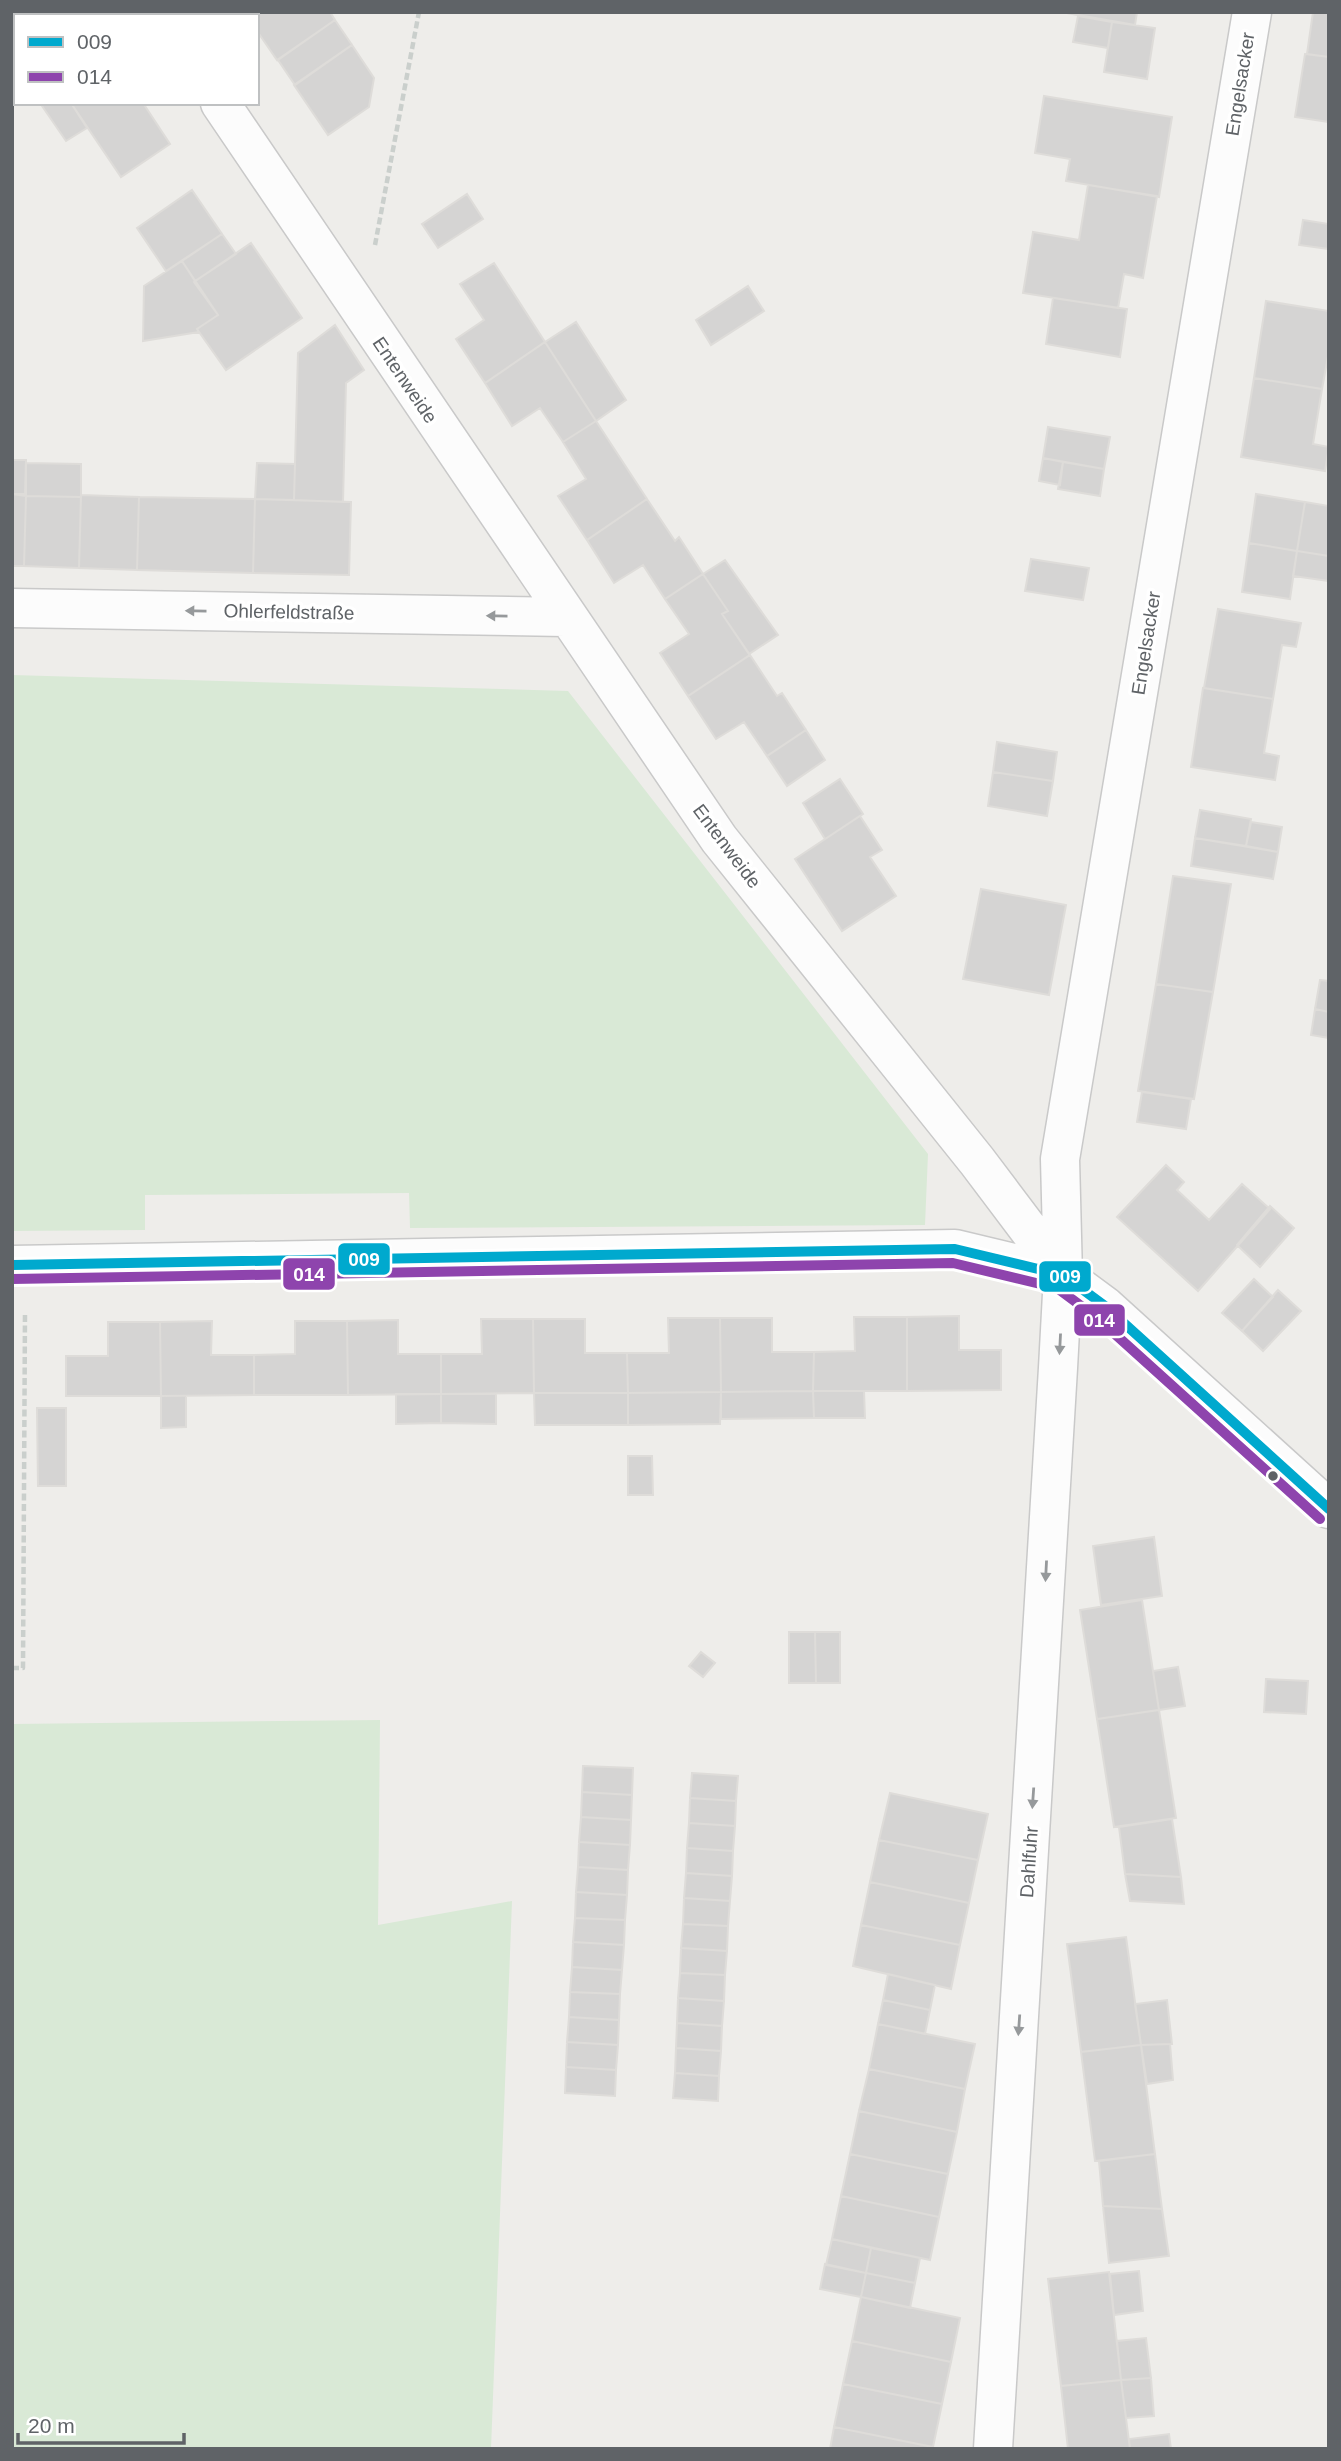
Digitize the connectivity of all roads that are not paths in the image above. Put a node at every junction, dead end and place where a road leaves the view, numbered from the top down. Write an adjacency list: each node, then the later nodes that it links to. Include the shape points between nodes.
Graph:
1 (1252, 12): 6 (street, Engelsacker, via 1060,1159)
2 (221, 105): 4 (street, Entenweide)
3 (12, 608): 4 (street, Ohlerfeldstraße, one-way to 3)
4 (565, 617): 6 (street, Entenweide, via 719,839)
5 (19, 1266): 6 (street, via 955,1249)
6 (1063, 1275): 7 (street, Entenweide, via 1115,1315); 8 (street, Dahlfuhr, one-way to 8)
7 (1329, 1509)
8 (993, 2449)

